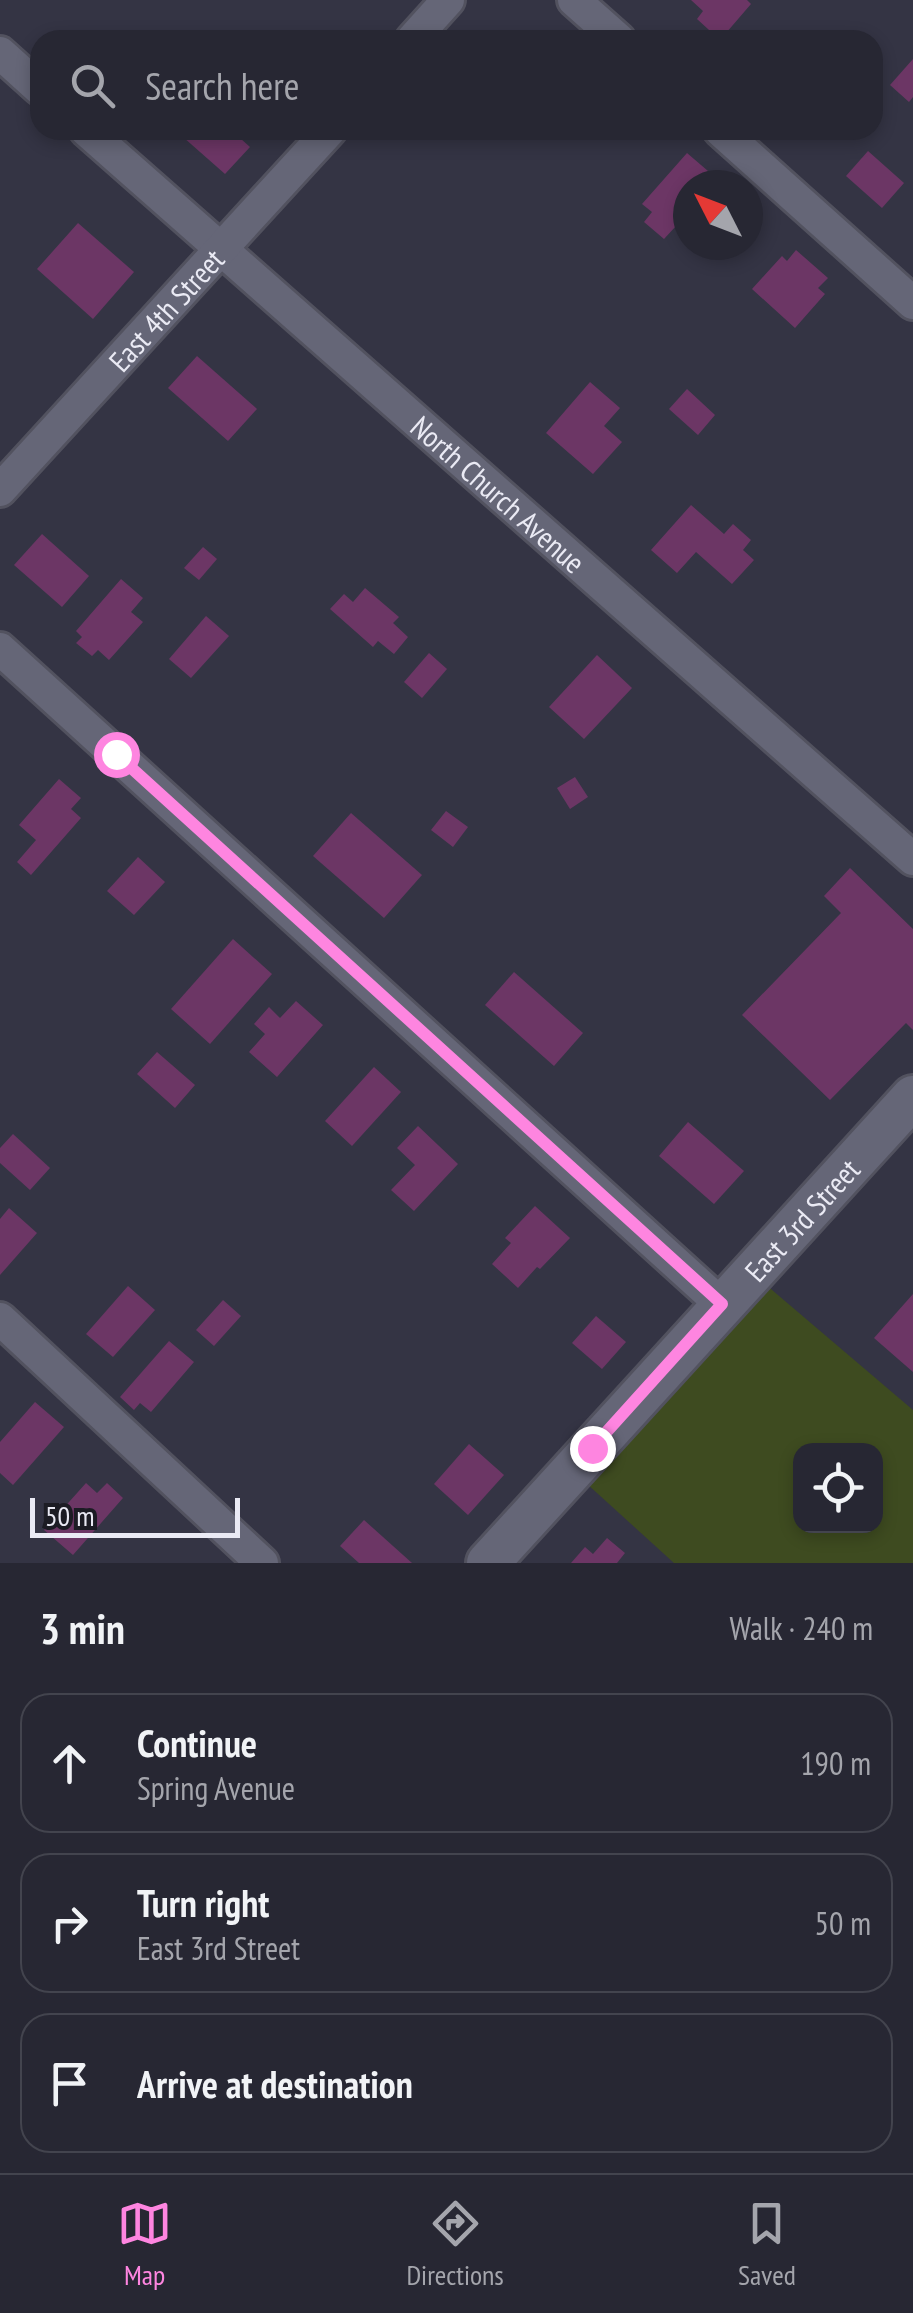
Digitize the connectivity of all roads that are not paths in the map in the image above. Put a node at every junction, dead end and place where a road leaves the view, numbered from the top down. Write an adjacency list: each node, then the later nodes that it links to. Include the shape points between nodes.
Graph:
1 (448, 0): 3 (street)
2 (574, 0): 4 (street)
3 (421, 30)
4 (608, 30)
5 (0, 53): 6 (street)
6 (30, 80)
7 (97, 140): 10 (street, North Church Avenue)
8 (321, 140): 10 (street, East 4th Street)
9 (731, 140): 11 (street)
10 (221, 250): 12 (street, East 4th Street); 14 (street, North Church Avenue)
11 (913, 303)
12 (0, 490)
13 (0, 649): 16 (street)
14 (913, 859)
15 (913, 1096): 16 (street, East 3rd Street)
16 (722, 1304): 19 (street, East 3rd Street)
17 (0, 1319): 18 (street)
18 (262, 1563)
19 (488, 1563)

